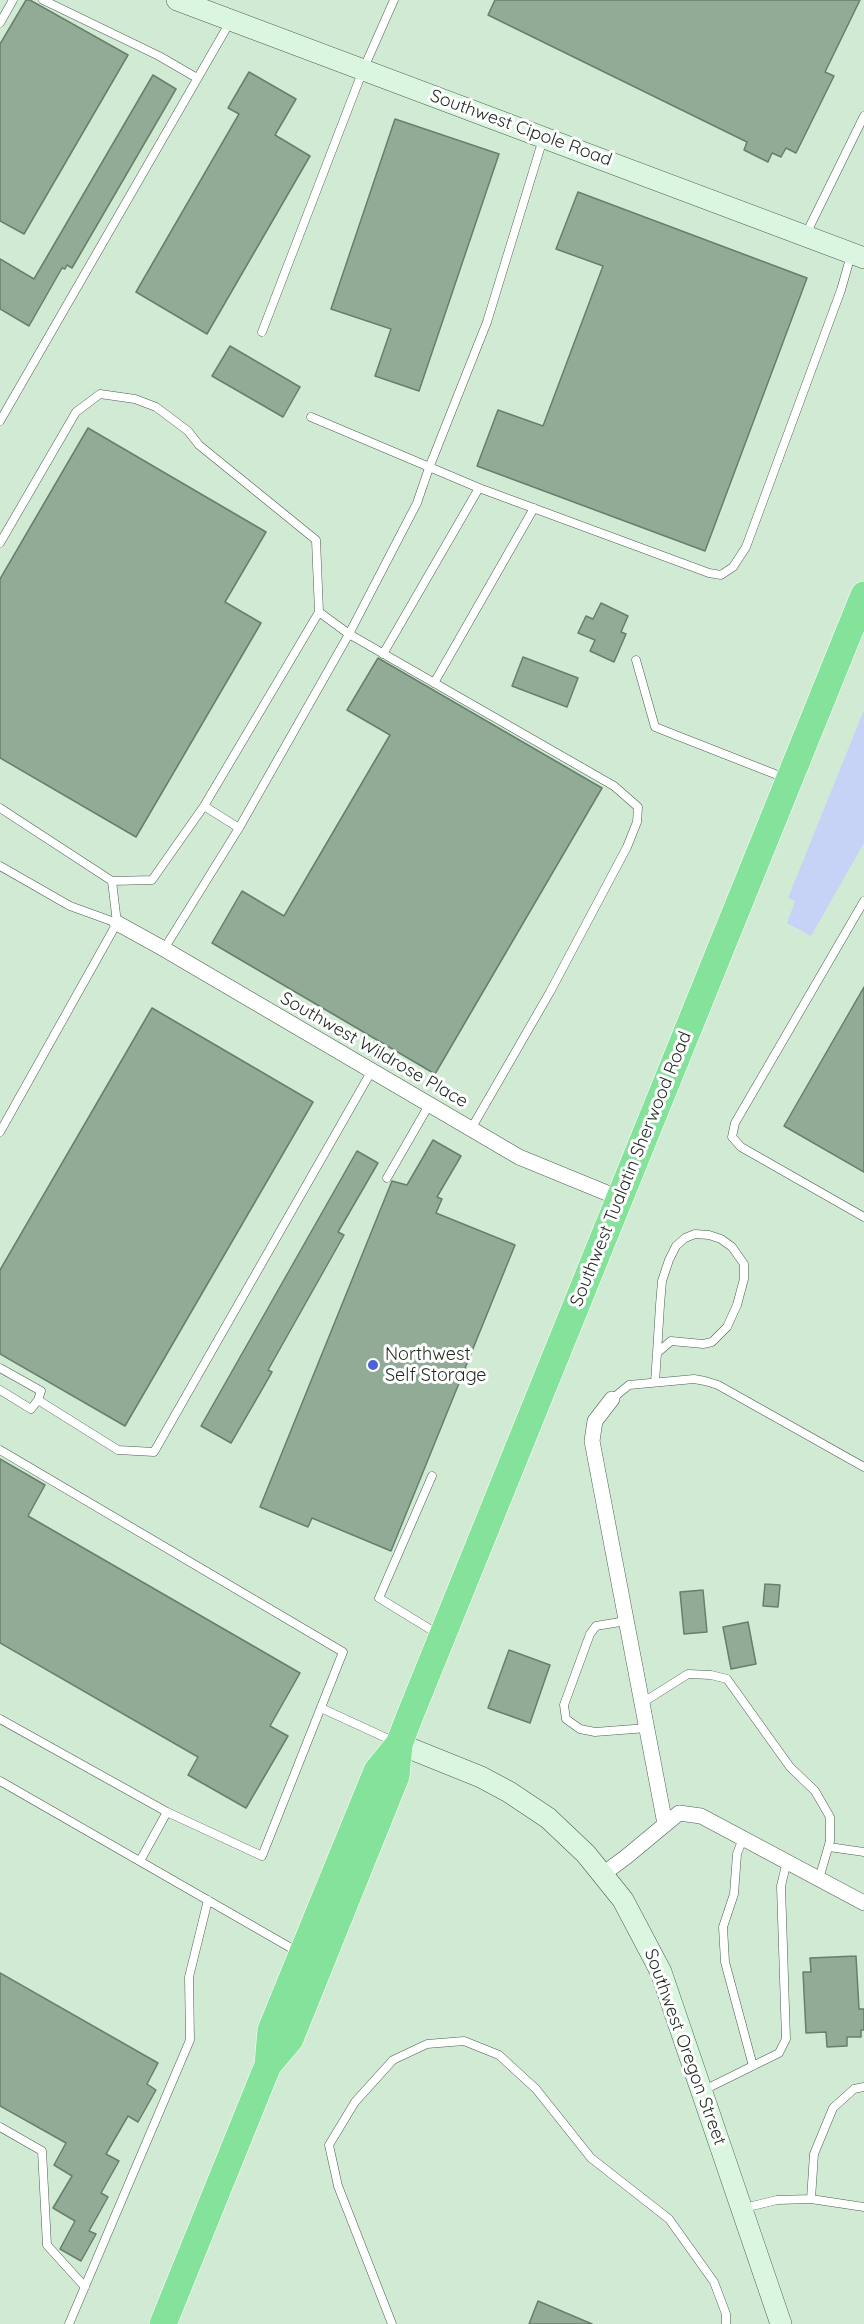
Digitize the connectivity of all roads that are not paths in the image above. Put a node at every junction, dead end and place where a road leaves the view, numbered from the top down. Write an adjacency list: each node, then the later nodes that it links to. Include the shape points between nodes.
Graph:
1 (13, 0): 6 (lane)
2 (43, 0): 8 (lane)
3 (177, 0): 5 (main road, Southwest Cipole Road)
4 (394, 0): 7 (lane)
5 (231, 20): 7 (main road, Southwest Cipole Road); 8 (lane)
6 (0, 23)
7 (363, 70): 10 (main road, Southwest Cipole Road); 13 (lane)
8 (197, 78): 15 (lane)
9 (864, 116): 11 (lane)
10 (544, 136): 11 (main road, Southwest Cipole Road); 16 (lane, via 487,322)
11 (806, 236): 12 (main road, Southwest Cipole Road)
12 (858, 256): 18 (lane, via 841,290 746,547 734,567 721,575 709,573)
13 (262, 332)
14 (311, 417): 16 (lane)
15 (0, 421)
16 (429, 468): 17 (lane); 22 (lane, via 417,503)
17 (479, 488): 18 (lane); 23 (lane)
18 (534, 508): 25 (lane)
19 (0, 543): 21 (lane, via 76,412 100,394 135,399 170,416 199,445 316,540)
20 (864, 595): 26 (highway, Southwest Tualatin Sherwood Road)
21 (319, 612): 22 (lane); 27 (lane)
22 (349, 634): 23 (lane); 29 (lane)
23 (383, 654): 25 (lane)
24 (636, 660): 26 (lane, via 655,727)
25 (435, 683): 37 (lane, via 614,786 638,807 637,822 627,847)
26 (789, 780): 40 (highway, Southwest Tualatin Sherwood Road)
27 (204, 806): 29 (lane); 31 (lane, via 152,880)
28 (0, 808): 31 (lane)
29 (239, 828): 34 (lane)
30 (0, 866): 33 (lane, via 70,906)
31 (112, 881): 33 (lane)
32 (864, 901): 41 (lane, via 735,1123 732,1137 741,1147)
33 (117, 923): 34 (street, Southwest Wildrose Place); 38 (lane)
34 (164, 949): 35 (street, Southwest Wildrose Place)
35 (371, 1072): 36 (street, Southwest Wildrose Place); 47 (lane, via 154,1452 118,1450)
36 (429, 1105): 37 (street, Southwest Wildrose Place); 39 (lane)
37 (471, 1129): 40 (street, Southwest Wildrose Place, via 519,1157)
38 (0, 1132)
39 (387, 1178)
40 (619, 1198): 52 (highway, Southwest Tualatin Sherwood Road)
41 (864, 1217)
42 (657, 1353): 42 (lane, via 662,1281 676,1246 695,1234 721,1239 744,1264 737,1305 727,1327 712,1342 671,1341); 44 (lane)
43 (0, 1368): 47 (lane, via 41,1391)
44 (655, 1382): 46 (lane, via 629,1385); 49 (lane, via 694,1379 718,1385)
45 (0, 1390): 47 (lane, via 31,1409)
46 (612, 1399): 51 (street, via 595,1421 592,1441)
47 (38, 1400)
48 (0, 1450): 54 (lane, via 343,1652)
49 (862, 1465)
50 (432, 1476): 52 (lane, via 379,1598)
51 (626, 1621): 53 (street); 56 (lane, via 596,1626 590,1634 564,1705 566,1719 580,1729 595,1732)
52 (442, 1636): 57 (highway, Southwest Tualatin Sherwood Road)
53 (642, 1703): 56 (street); 62 (lane, via 688,1674 727,1679 790,1767 815,1791 830,1817)
54 (321, 1708): 57 (lane); 59 (lane, via 262,1856)
55 (0, 1719): 59 (lane)
56 (647, 1728): 60 (street)
57 (399, 1744): 66 (main road, Southwest Oregon Street, via 509,1792 548,1818); 70 (highway, Southwest Tualatin Sherwood Road, via 377,1771); 71 (highway, Southwest Tualatin Sherwood Road, via 396,1776 290,2039)
58 (0, 1781): 64 (lane)
59 (167, 1812): 64 (lane)
60 (665, 1824): 61 (street, via 679,1813 701,1816); 66 (street)
61 (742, 1838): 65 (street); 72 (lane, via 734,1894 723,1927 725,1962)
62 (829, 1847): 63 (lane); 67 (lane)
63 (864, 1852)
64 (140, 1861): 68 (lane)
65 (787, 1861): 67 (street); 72 (lane, via 781,1886 786,2039 779,2053)
66 (603, 1874): 74 (main road, Southwest Oregon Street, via 623,1900 655,1957)
67 (819, 1879): 69 (street)
68 (208, 1900): 70 (lane); 79 (lane, via 189,1977 190,2040)
69 (864, 1903)
70 (302, 1954): 71 (highway, Southwest Tualatin Sherwood Road, via 271,2030)
71 (268, 2065): 81 (highway, Southwest Tualatin Sherwood Road)
72 (753, 2066): 74 (lane)
73 (864, 2087): 76 (lane, via 854,2089 833,2108 814,2154)
74 (702, 2091): 78 (main road, Southwest Oregon Street)
75 (0, 2127): 79 (lane, via 42,2151 47,2245)
76 (810, 2199): 77 (lane); 78 (lane, via 777,2200)
77 (864, 2207)
78 (742, 2208): 84 (main road, Southwest Oregon Street)
79 (85, 2287): 80 (lane)
80 (69, 2324)
81 (163, 2324)
82 (392, 2324): 83 (lane, via 338,2186 329,2145 355,2102 393,2060 427,2044 464,2041 499,2055 536,2089 591,2158 669,2219 714,2282)
83 (726, 2324)
84 (781, 2324)

